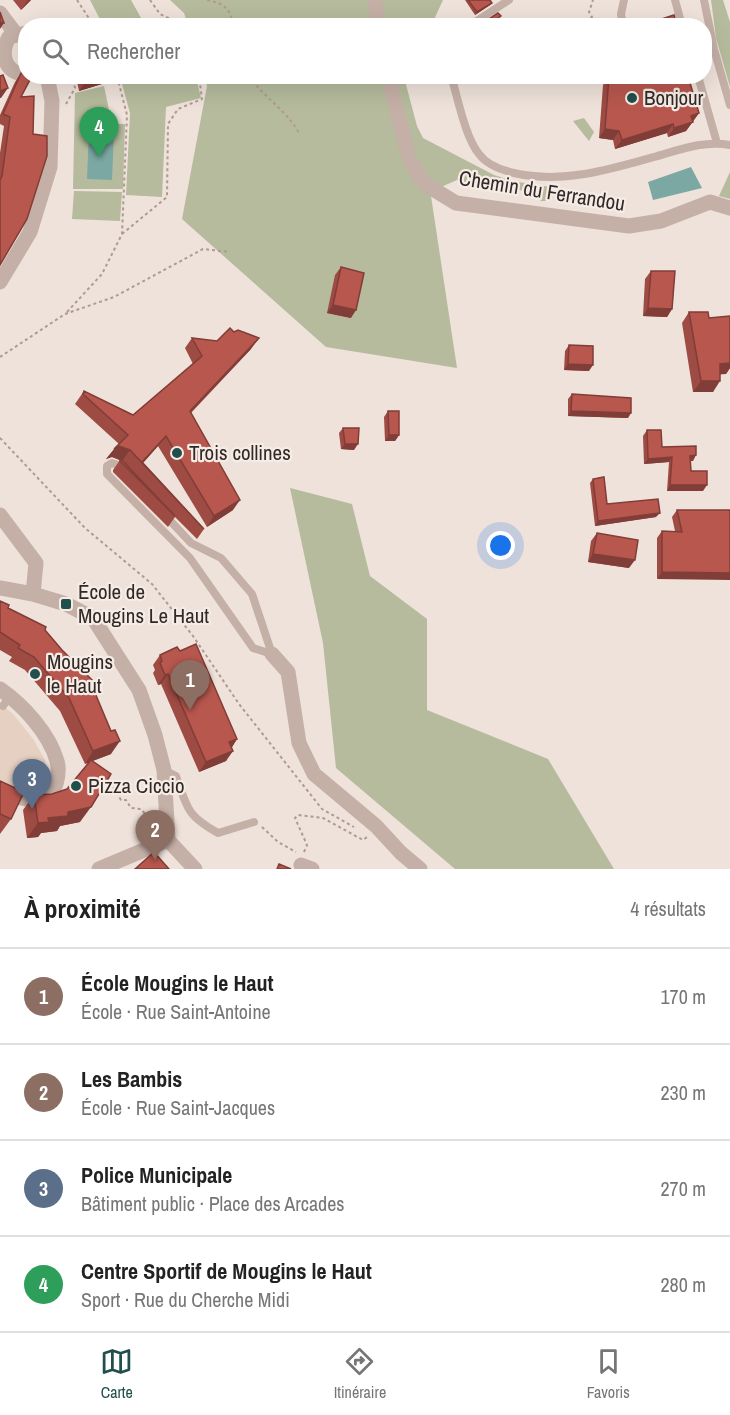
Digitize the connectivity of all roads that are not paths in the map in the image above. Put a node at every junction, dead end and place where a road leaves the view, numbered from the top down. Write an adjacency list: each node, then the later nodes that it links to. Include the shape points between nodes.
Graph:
1 (375, 0): 7 (street)
2 (509, 0): 8 (lane)
3 (624, 0): 9 (lane)
4 (675, 0): 10 (lane)
5 (704, 0): 11 (lane)
6 (0, 13): 12 (street)
7 (377, 18)
8 (481, 18)
9 (622, 18)
10 (680, 18)
11 (708, 18)
12 (18, 31)
13 (18, 35): 15 (street, via 2,48 3,62)
14 (712, 39): 20 (lane)
15 (18, 72)
16 (48, 84): 24 (street, via 52,108 50,167 30,232)
17 (390, 84): 23 (street, Chemin du Ferrandou, via 409,158 428,186 456,203 629,226 661,220 710,202)
18 (454, 84): 21 (lane, via 476,152 493,166 510,172 543,176 582,174)
19 (700, 84): 21 (lane)
20 (730, 105)
21 (717, 143): 22 (lane)
22 (730, 145)
23 (730, 208)
24 (0, 282)
25 (0, 515): 27 (street, via 36,563)
26 (0, 588): 27 (street)
27 (33, 594): 30 (street, via 93,618 139,690)
28 (272, 654): 28 (lane, via 252,594 221,558 191,543 118,465 107,466 107,474 190,558 253,648); 36 (street, via 288,672 299,743 314,774)
29 (4, 697): 31 (street, via 30,716 46,738 57,761 58,774 55,786 45,798 34,801)
30 (164, 770): 32 (lane, via 176,776 190,815 202,825 218,833); 33 (street)
31 (0, 791)
32 (254, 822)
33 (168, 840): 34 (street); 35 (street)
34 (99, 869)
35 (195, 869)
36 (420, 869)

